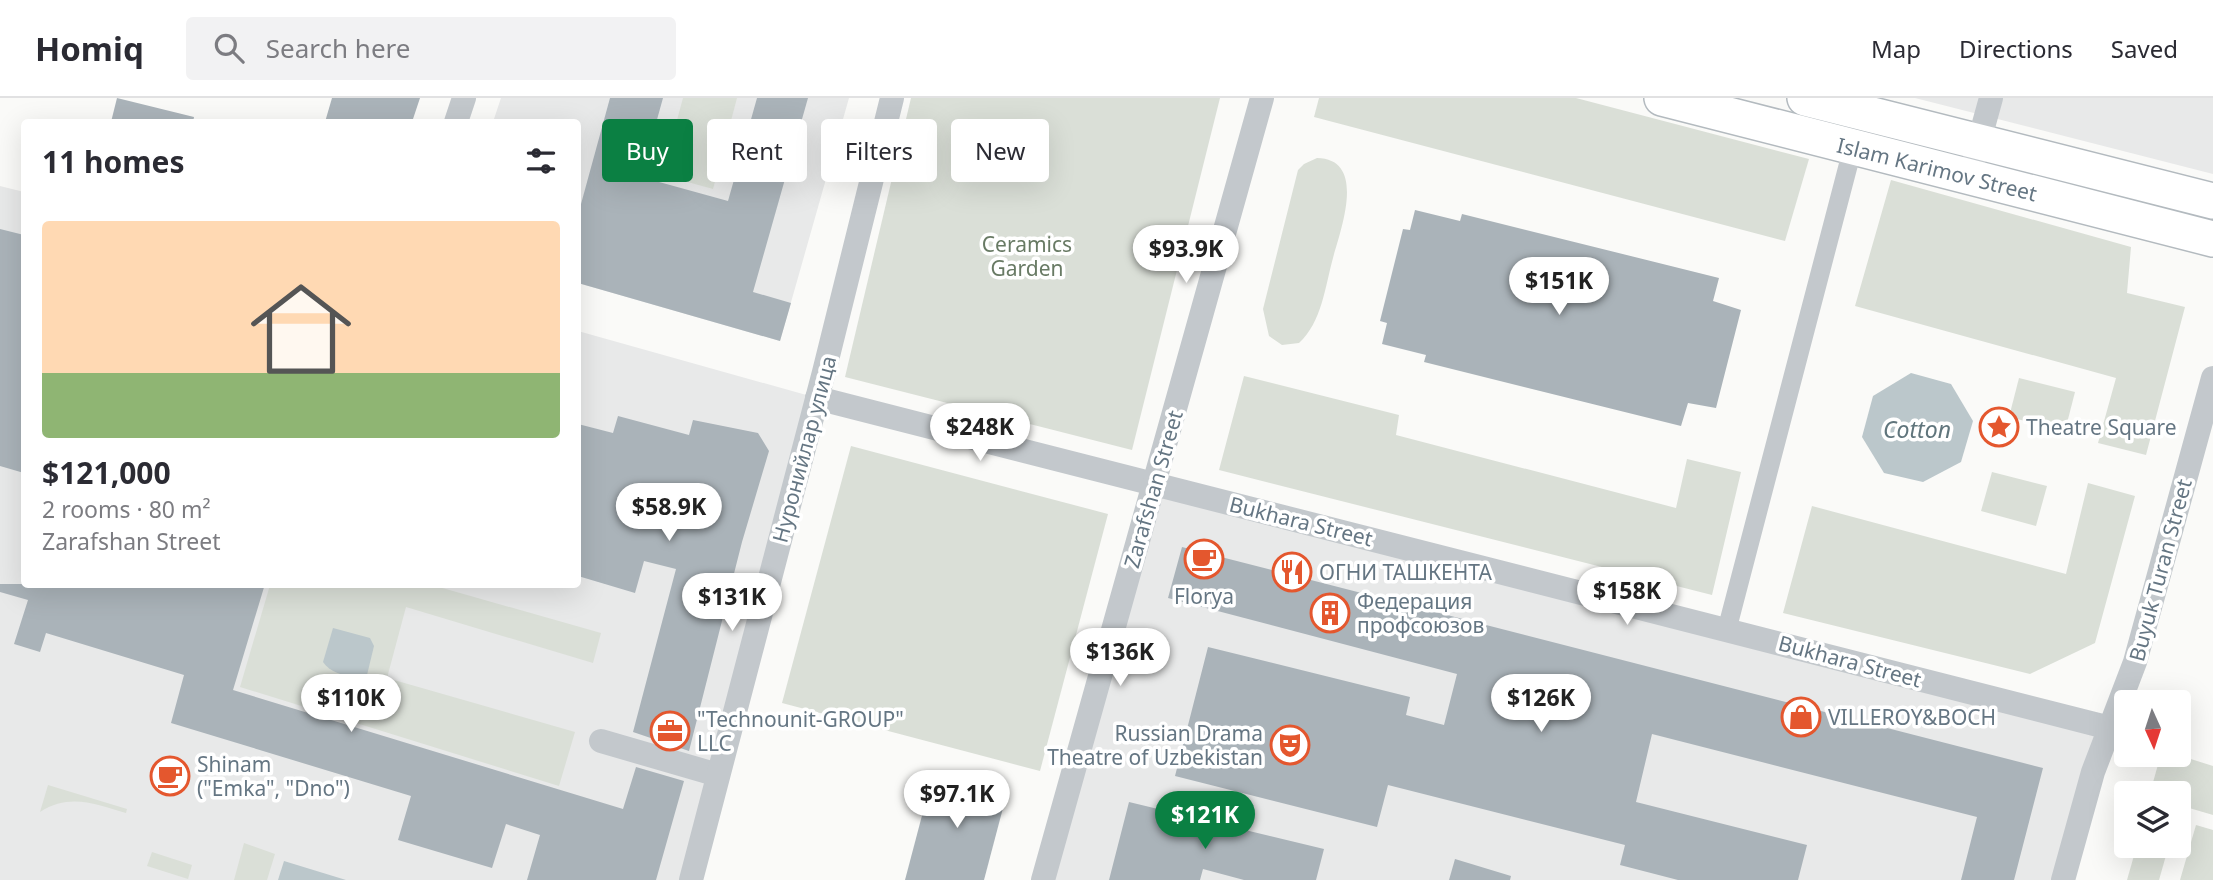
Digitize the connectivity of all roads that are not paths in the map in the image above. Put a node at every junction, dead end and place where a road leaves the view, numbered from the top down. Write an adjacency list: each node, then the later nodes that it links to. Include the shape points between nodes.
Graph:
1 (464, 98): 7 (street)
2 (891, 98): 14 (street, Нуронийлар улица)
3 (1262, 98): 15 (street, Zarafshan Street)
4 (1662, 98): 9 (main road, Islam Karimov Street)
5 (1805, 98): 8 (main road, Islam Karimov Street)
6 (1991, 98): 8 (street)
7 (457, 119)
8 (1979, 142): 10 (street); 11 (main road, Islam Karimov Street)
9 (1853, 147): 10 (main road, Islam Karimov Street); 16 (street)
10 (1970, 177): 12 (main road, Islam Karimov Street)
11 (2213, 201)
12 (2213, 239)
13 (2213, 377): 17 (street, Buyuk Turan Street, via 2135,662)
14 (817, 398): 15 (street, Bukhara Street); 19 (street, Нуронийлар улица)
15 (1155, 484): 16 (street, Bukhara Street); 21 (street, Zarafshan Street)
16 (1727, 629): 17 (street, Bukhara Street)
17 (2110, 728): 22 (street, Buyuk Turan Street)
18 (601, 741): 19 (street)
19 (719, 775): 20 (street, Нуронийлар улица)
20 (691, 880)
21 (1043, 880)
22 (2063, 880)

